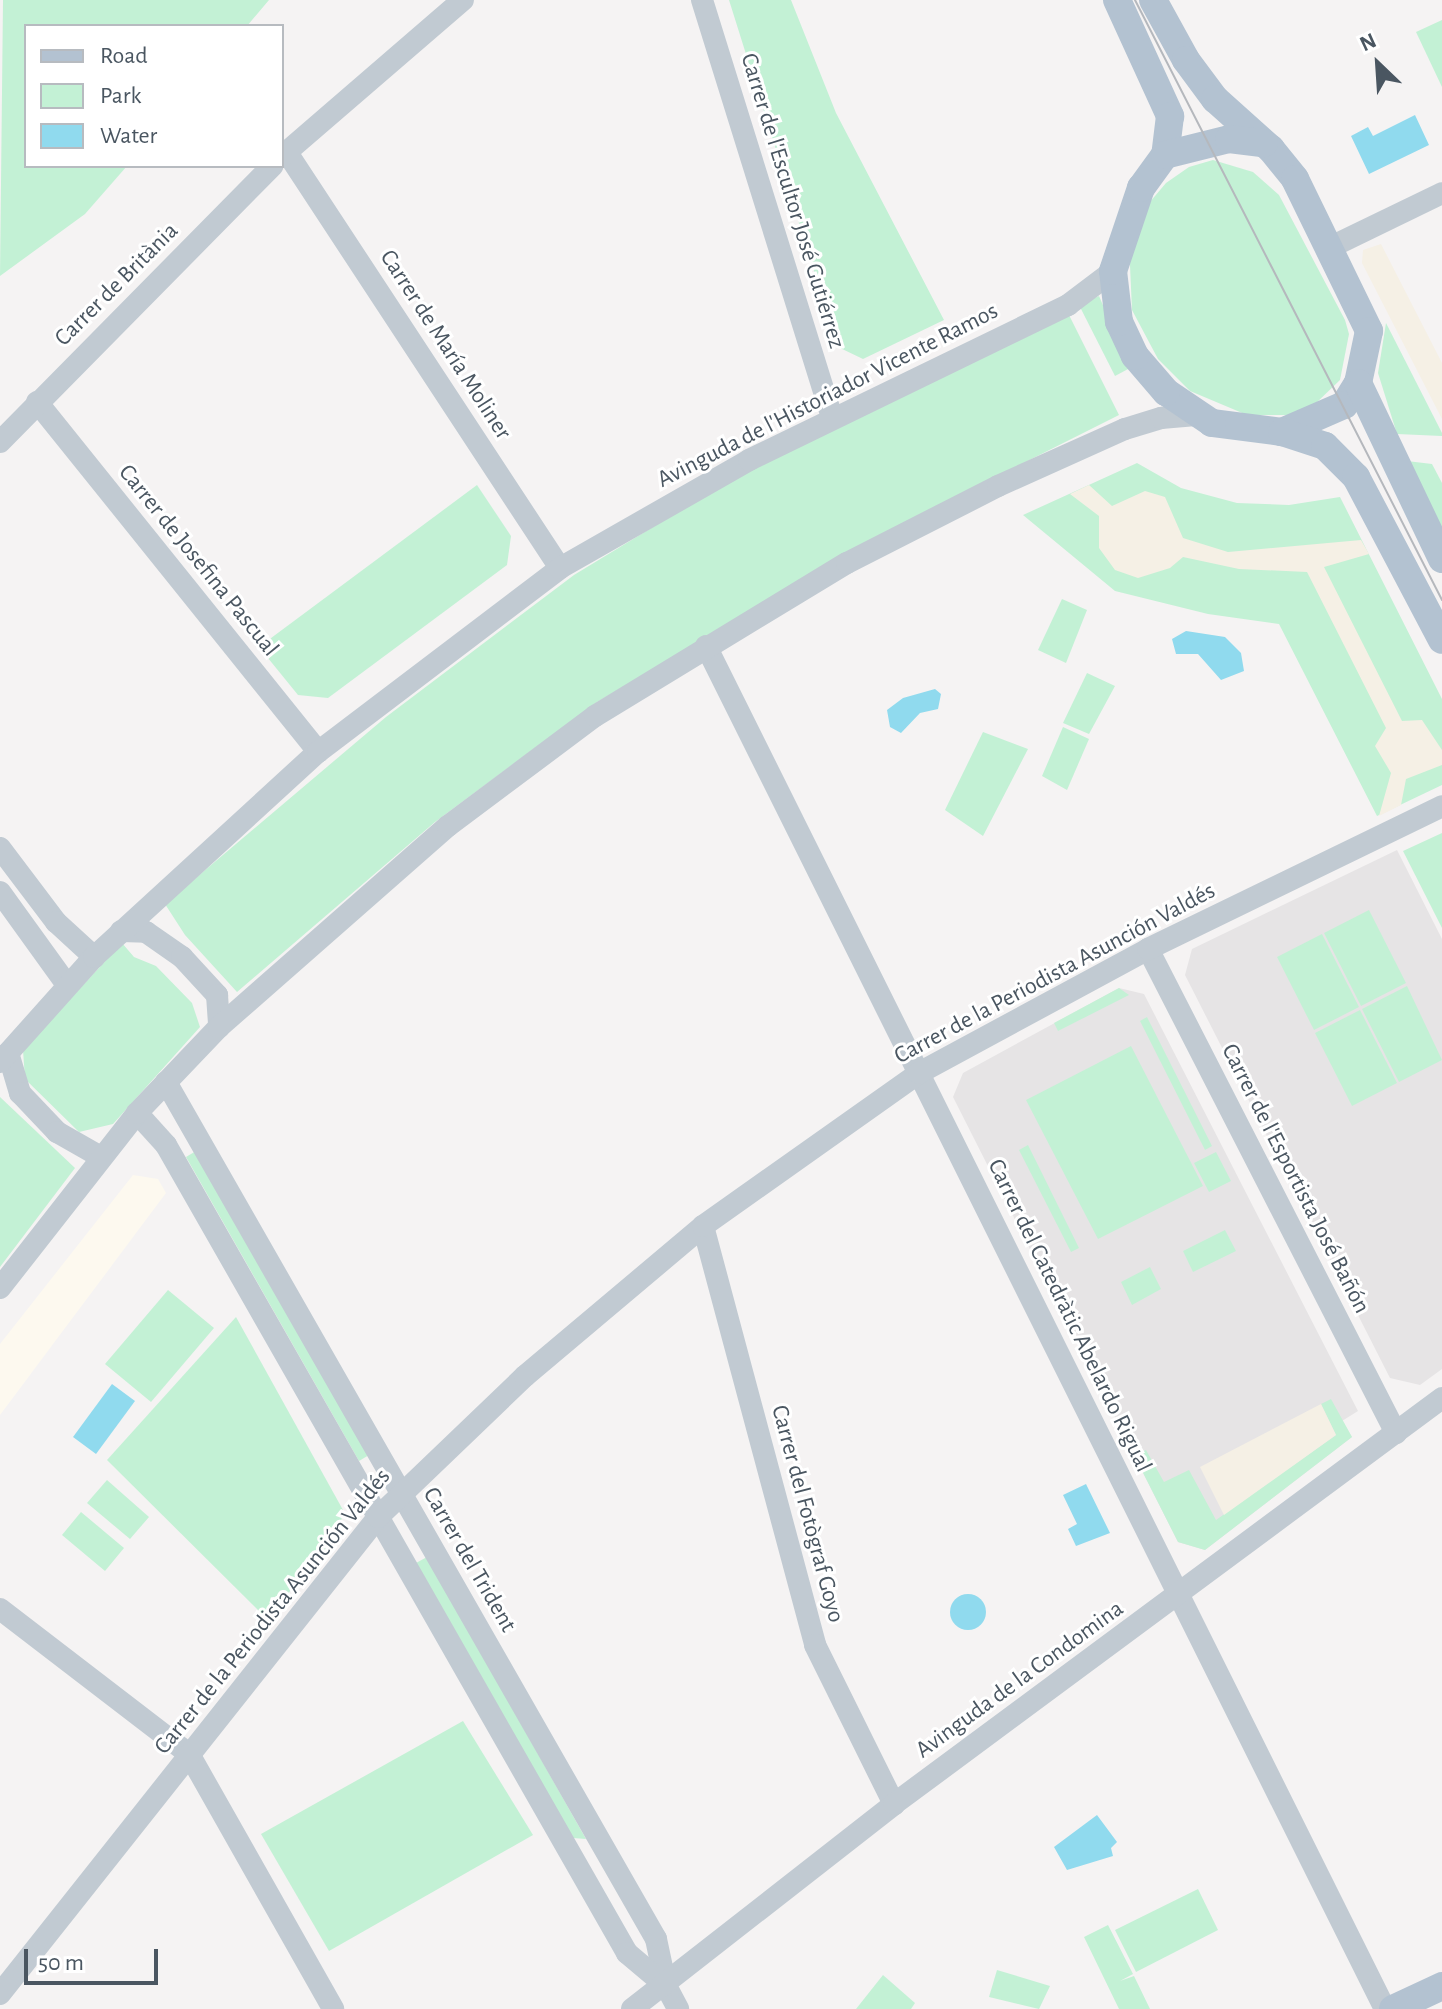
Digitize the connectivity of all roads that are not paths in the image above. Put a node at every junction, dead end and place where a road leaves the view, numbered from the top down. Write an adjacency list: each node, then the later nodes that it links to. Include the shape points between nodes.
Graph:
1 (463, 0): 6 (street, Carrer de Britània)
2 (702, 0): 16 (street, Carrer de l'Escultor José Gutiérrez)
3 (1117, 0): 7 (main road, via 1170,116)
4 (1153, 0): 5 (main road, via 1215,99)
5 (1264, 143): 7 (main road, via 1229,139); 11 (main road, via 1295,179)
6 (284, 155)
7 (1165, 155): 12 (main road, via 1141,188)
8 (284, 164): 20 (street, Carrer de María Moliner)
9 (270, 168): 14 (street, Carrer de Britània)
10 (1442, 193): 11 (street)
11 (1331, 247): 13 (main road, via 1369,331)
12 (1113, 271): 15 (main road, via 1119,322 1135,356 1166,392); 16 (street, Avinguda de l'Historiador Vicente Ramos, via 1068,305)
13 (1358, 383): 17 (main road, via 1334,414); 19 (main road)
14 (37, 402): 18 (street, Carrer de Britània); 23 (street, Carrer de Josefina Pascual)
15 (1199, 415): 17 (main road, via 1241,430); 22 (street, via 1161,418 1125,429 998,486 847,563)
16 (832, 418): 20 (street, Avinguda de l'Historiador Vicente Ramos)
17 (1282, 432): 21 (main road, via 1325,446 1356,477)
18 (0, 442)
19 (1442, 559)
20 (560, 568): 23 (street, Avinguda de l'Historiador Vicente Ramos)
21 (1442, 640)
22 (706, 646): 31 (street, via 595,716 448,826); 33 (street, Carrer del Catedràtic Abelardo Rigual)
23 (318, 752): 27 (street, Avinguda de l'Historiador Vicente Ramos)
24 (1442, 806): 28 (street, Carrer de la Periodista Asunción Valdés)
25 (0, 848): 29 (street, via 56,922)
26 (0, 892): 30 (street)
27 (121, 931): 29 (street, Avinguda de l'Historiador Vicente Ramos); 31 (street, via 146,932 182,957 217,995)
28 (1148, 949): 33 (street, Carrer de la Periodista Asunción Valdés); 40 (street, Carrer de l'Esportista José Bañón)
29 (94, 957): 30 (street, Avinguda de l'Historiador Vicente Ramos)
30 (67, 985): 32 (street, Avinguda de l'Historiador Vicente Ramos)
31 (219, 1027): 34 (street)
32 (4, 1058): 36 (street, Avinguda de l'Historiador Vicente Ramos, via 20,1093 57,1132)
33 (919, 1073): 37 (street, Carrer de la Periodista Asunción Valdés); 43 (street, Carrer del Catedràtic Abelardo Rigual)
34 (166, 1082): 35 (street); 41 (street, Carrer del Trident)
35 (137, 1113): 36 (street); 42 (street, Carrer del Trident, via 166,1145)
36 (101, 1157): 38 (street)
37 (703, 1226): 41 (street, Carrer de la Periodista Asunción Valdés, via 525,1376); 46 (street, Carrer del Fotògraf Goyo, via 815,1645)
38 (0, 1288)
39 (1442, 1398): 40 (street, Avinguda de la Condomina)
40 (1396, 1433): 43 (street, Avinguda de la Condomina)
41 (401, 1493): 42 (street, Carrer de la Periodista Asunción Valdés); 47 (street, Carrer del Trident, via 656,1939)
42 (378, 1517): 45 (street, Carrer de la Periodista Asunción Valdés); 47 (street, Carrer del Trident, via 627,1953)
43 (1179, 1596): 46 (street, Avinguda de la Condomina); 53 (street, Carrer del Catedràtic Abelardo Rigual)
44 (0, 1609): 45 (street)
45 (189, 1754): 49 (street, Carrer de la Periodista Asunción Valdés); 50 (street)
46 (894, 1804): 47 (street, Avinguda de la Condomina)
47 (666, 1986): 51 (street, Avinguda de la Condomina); 52 (street, Carrer del Trident)
48 (1442, 1986): 54 (main road)
49 (0, 1994)
50 (333, 2009)
51 (632, 2009)
52 (678, 2009)
53 (1385, 2009)
54 (1393, 2009)

